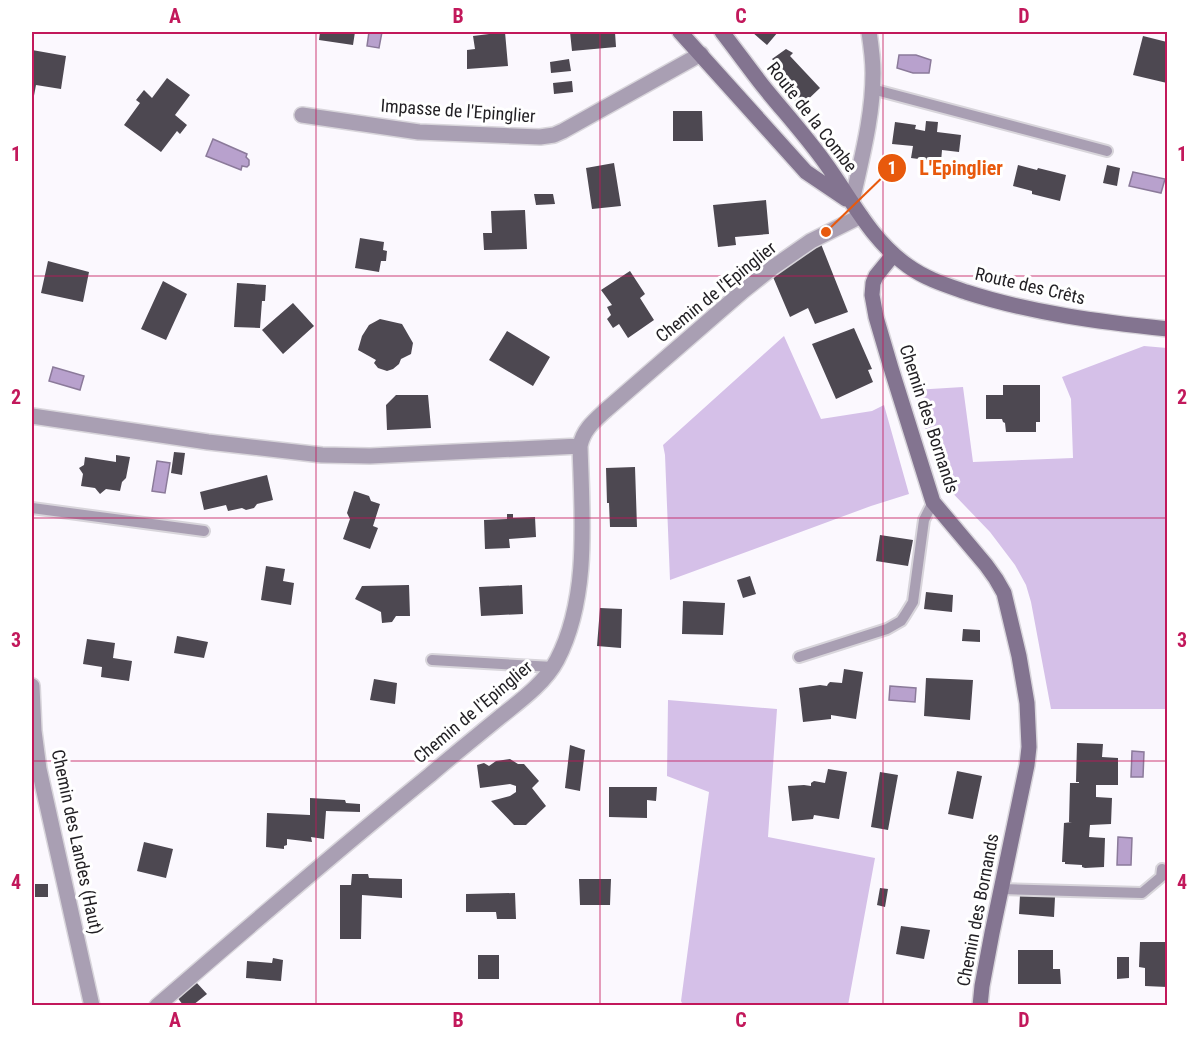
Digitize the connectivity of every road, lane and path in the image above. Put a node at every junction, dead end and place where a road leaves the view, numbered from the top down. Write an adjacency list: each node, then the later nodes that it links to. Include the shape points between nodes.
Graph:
1 (680, 32): 4 (street)
2 (722, 32): 8 (street, Route de la Combe)
3 (869, 32): 5 (street)
4 (701, 54): 6 (street, Impasse de l'Epinglier, via 563,131 540,137 419,132); 8 (street, via 806,172)
5 (872, 89): 7 (lane); 8 (street)
6 (302, 115)
7 (1107, 151)
8 (852, 202): 9 (street, Route de la Combe)
9 (861, 216): 10 (street, Route de la Combe); 13 (street, Chemin de l'Epinglier, via 811,241 743,291 606,410 586,430)
10 (893, 255): 11 (street, Route des Crêts, via 947,286 1002,303); 14 (street, Chemin des Bornands, via 876,276 872,295)
11 (1167, 329)
12 (32, 416): 13 (street, via 208,442 336,455)
13 (580, 446): 19 (street, Chemin de l'Epinglier, via 580,576 563,649)
14 (933, 502): 17 (lane, via 924,519 913,602 901,621); 22 (street, Chemin des Bornands, via 986,565 1004,593 1028,703 1027,765)
15 (32, 508): 16 (lane)
16 (204, 531)
17 (799, 657)
18 (432, 660): 19 (lane)
19 (553, 667): 24 (street, Chemin de l'Epinglier, via 517,703)
20 (32, 686): 23 (street, Chemin des Landes (Haut), via 39,769)
21 (1162, 869): 22 (lane, via 1161,877 1142,893)
22 (1001, 888): 25 (street, Chemin des Bornands)
23 (92, 1005)
24 (157, 1005)
25 (980, 1005)

